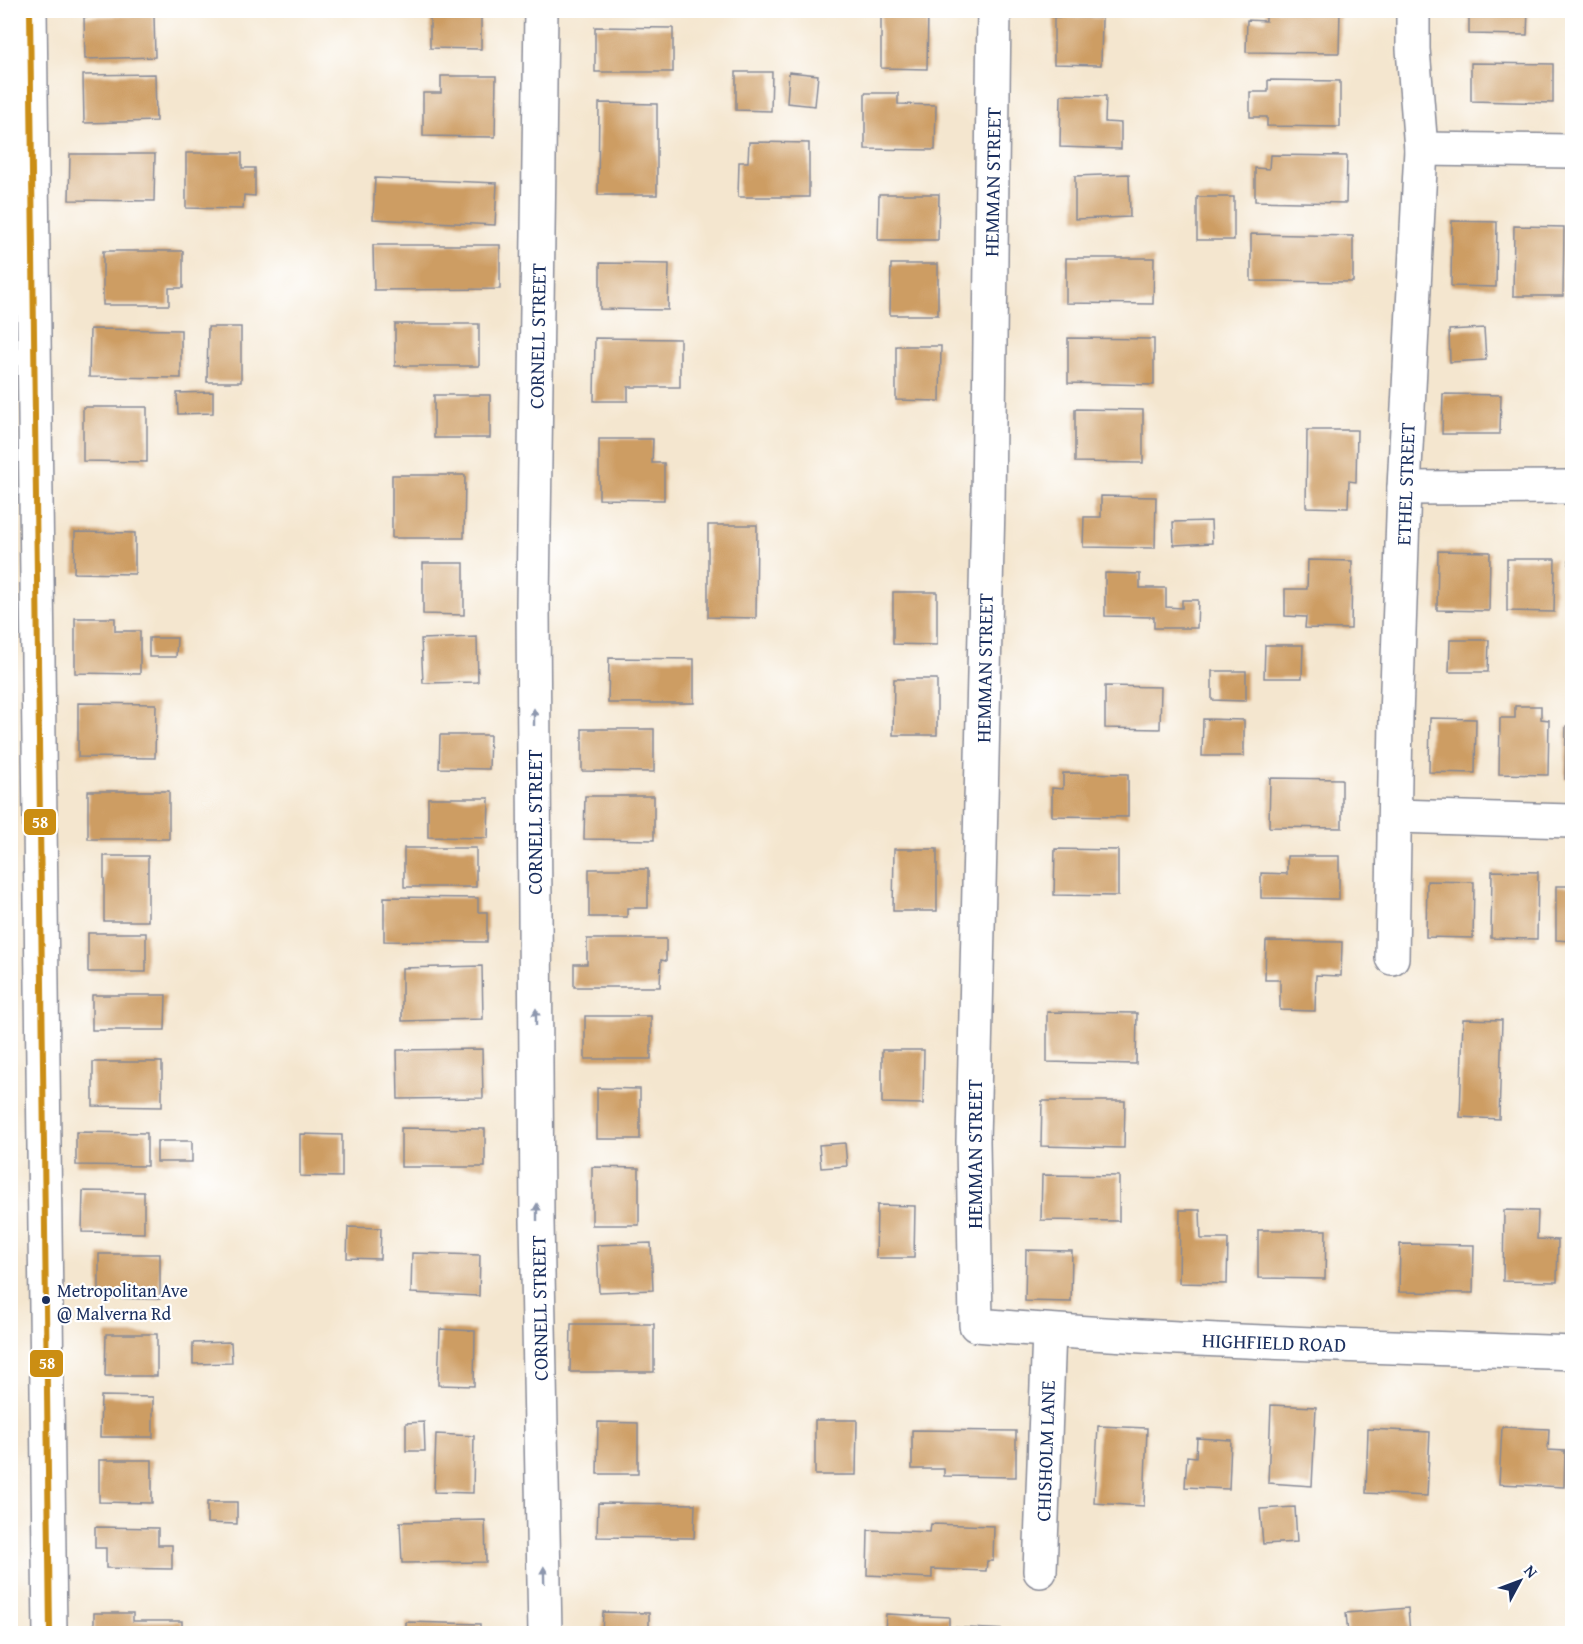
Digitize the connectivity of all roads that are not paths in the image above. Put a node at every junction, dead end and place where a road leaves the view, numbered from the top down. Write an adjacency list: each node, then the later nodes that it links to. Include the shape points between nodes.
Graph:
1 (30, 10): 16 (street)
2 (541, 10): 17 (street, CORNELL STREET, one-way to 2, via 537,1221 533,616)
3 (994, 10): 12 (street, HEMMAN STREET, via 988,504 973,1141)
4 (1413, 10): 5 (street, ETHEL STREET)
5 (1421, 149): 6 (street); 8 (street, ETHEL STREET)
6 (1572, 151)
7 (1572, 487): 8 (street)
8 (1404, 488): 9 (street, ETHEL STREET)
9 (1395, 816): 10 (street); 11 (street, ETHEL STREET)
10 (1572, 821)
11 (1392, 958)
12 (976, 1325): 13 (street, HIGHFIELD ROAD)
13 (1049, 1331): 14 (street, HIGHFIELD ROAD); 15 (street, CHISHOLM LANE)
14 (1572, 1353)
15 (1040, 1571)
16 (50, 1634)
17 (545, 1634)

